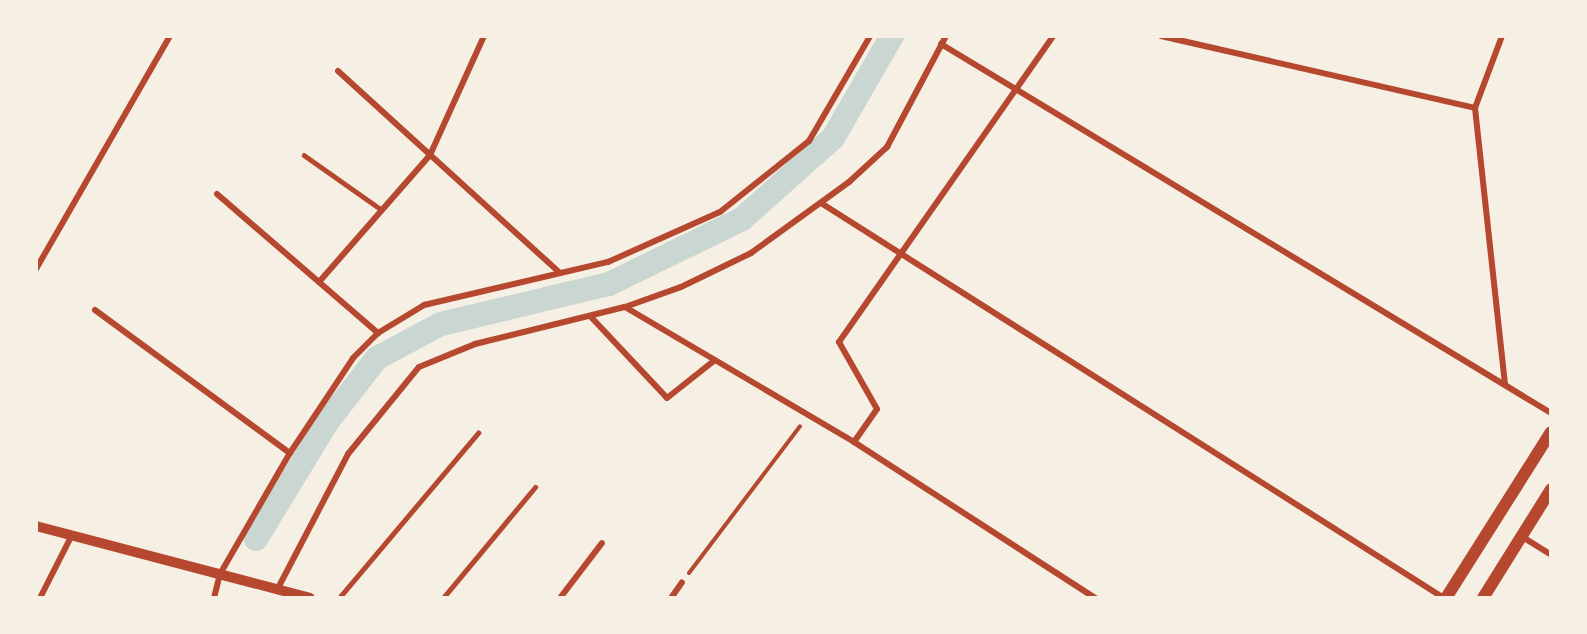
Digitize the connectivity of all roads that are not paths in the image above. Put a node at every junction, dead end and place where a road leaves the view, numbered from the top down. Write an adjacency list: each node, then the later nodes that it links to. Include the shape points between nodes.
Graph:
1 (170, 36): 18 (street)
2 (484, 36): 13 (street)
3 (870, 36): 19 (street, via 809,141 720,212 608,262)
4 (946, 36): 8 (street)
5 (1053, 36): 10 (street)
6 (1161, 36): 11 (street)
7 (1502, 36): 11 (street)
8 (941, 44): 10 (street); 15 (street, via 886,147)
9 (338, 71): 13 (street)
10 (1016, 88): 17 (street); 26 (street)
11 (1475, 108): 26 (street)
12 (304, 155): 16 (lane)
13 (430, 155): 16 (street); 19 (street)
14 (216, 194): 20 (street)
15 (821, 203): 17 (street); 21 (street, via 751,253 681,287)
16 (382, 210): 20 (street)
17 (900, 254): 30 (street, via 839,342 877,409); 50 (street)
18 (36, 269)
19 (560, 273): 24 (street, via 424,305)
20 (319, 282): 24 (street)
21 (625, 308): 23 (street); 25 (street)
22 (95, 310): 31 (street)
23 (591, 317): 25 (street, via 667,398); 41 (street, via 475,344 419,368 348,454)
24 (378, 333): 31 (street, via 353,358)
25 (715, 360): 30 (street)
26 (1505, 383): 27 (street)
27 (1551, 413)
28 (1551, 432): 50 (main road)
29 (478, 433): 45 (lane)
30 (854, 442): 49 (street)
31 (290, 453): 39 (street)
32 (535, 487): 46 (lane)
33 (1551, 489): 36 (main road)
34 (36, 526): 35 (street)
35 (72, 535): 39 (street); 42 (street)
36 (1521, 536): 38 (street); 51 (main road)
37 (602, 543): 47 (street)
38 (1551, 555)
39 (220, 574): 41 (street); 43 (street)
40 (682, 582): 48 (street)
41 (277, 590): 44 (street)
42 (40, 598)
43 (214, 598)
44 (310, 598)
45 (339, 598)
46 (442, 598)
47 (560, 598)
48 (671, 598)
49 (1095, 598)
50 (1445, 598)
51 (1483, 598)

